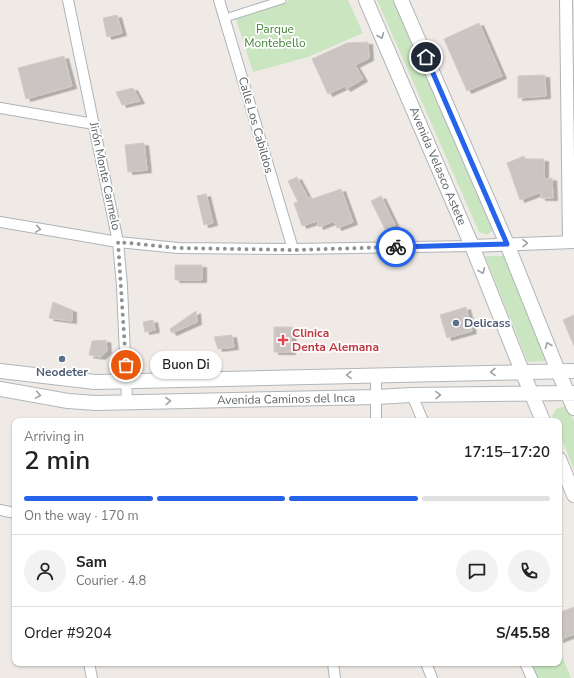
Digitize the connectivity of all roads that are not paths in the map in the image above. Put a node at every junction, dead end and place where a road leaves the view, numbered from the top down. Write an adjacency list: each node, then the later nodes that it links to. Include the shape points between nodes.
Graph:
1 (68, 0): 9 (street, Jirón Monte Carmelo)
2 (219, 0): 7 (street, Calle Los Cabildos)
3 (282, 0): 7 (street)
4 (366, 0): 14 (main road, Avenida Velasco Astete, one-way to 14)
5 (400, 0): 13 (main road)
6 (566, 0): 12 (street)
7 (225, 18): 15 (street, Calle Los Cabildos)
8 (0, 108): 9 (street)
9 (94, 124): 11 (street, Jirón Monte Carmelo)
10 (0, 222): 11 (street, one-way to 11)
11 (118, 242): 15 (street, via 178,248); 21 (street, Jirón Monte Carmelo)
12 (572, 242): 13 (street, one-way to 12)
13 (507, 244): 14 (street); 17 (main road, one-way to 13)
14 (472, 246): 15 (street); 19 (main road, Avenida Velasco Astete, one-way to 19)
15 (293, 250)
16 (0, 371): 21 (main road, Avenida Caminos del Inca, via 73,381)
17 (558, 371): 18 (main road, Avenida Caminos del Inca); 19 (main road, Avenida Caminos del Inca); 23 (main road)
18 (574, 371)
19 (522, 372): 20 (main road, Avenida Caminos del Inca, one-way to 20); 24 (main road, Avenida Velasco Astete)
20 (376, 375): 21 (main road, Avenida Caminos del Inca, one-way to 21); 26 (street)
21 (127, 381): 27 (street, Jirón Monte Carmelo)
22 (0, 389): 27 (main road, Avenida Caminos del Inca, one-way to 27, via 68,401)
23 (571, 393): 24 (main road, Avenida Caminos del Inca); 28 (main road)
24 (531, 394): 25 (main road, Avenida Caminos del Inca, one-way to 24); 31 (main road, Avenida Velasco Astete)
25 (412, 395): 26 (main road, Avenida Caminos del Inca); 30 (street)
26 (376, 397): 27 (main road, Avenida Caminos del Inca, one-way to 26); 29 (street)
27 (127, 401)
28 (574, 408)
29 (376, 418)
30 (422, 418)
31 (542, 418)
32 (562, 466): 33 (main road)
33 (574, 495)
34 (0, 510): 35 (street)
35 (12, 512)
36 (90, 666): 40 (street)
37 (333, 666): 41 (street)
38 (427, 666): 42 (street)
39 (527, 666): 43 (street)
40 (92, 678)
41 (334, 678)
42 (432, 678)
43 (532, 678)

